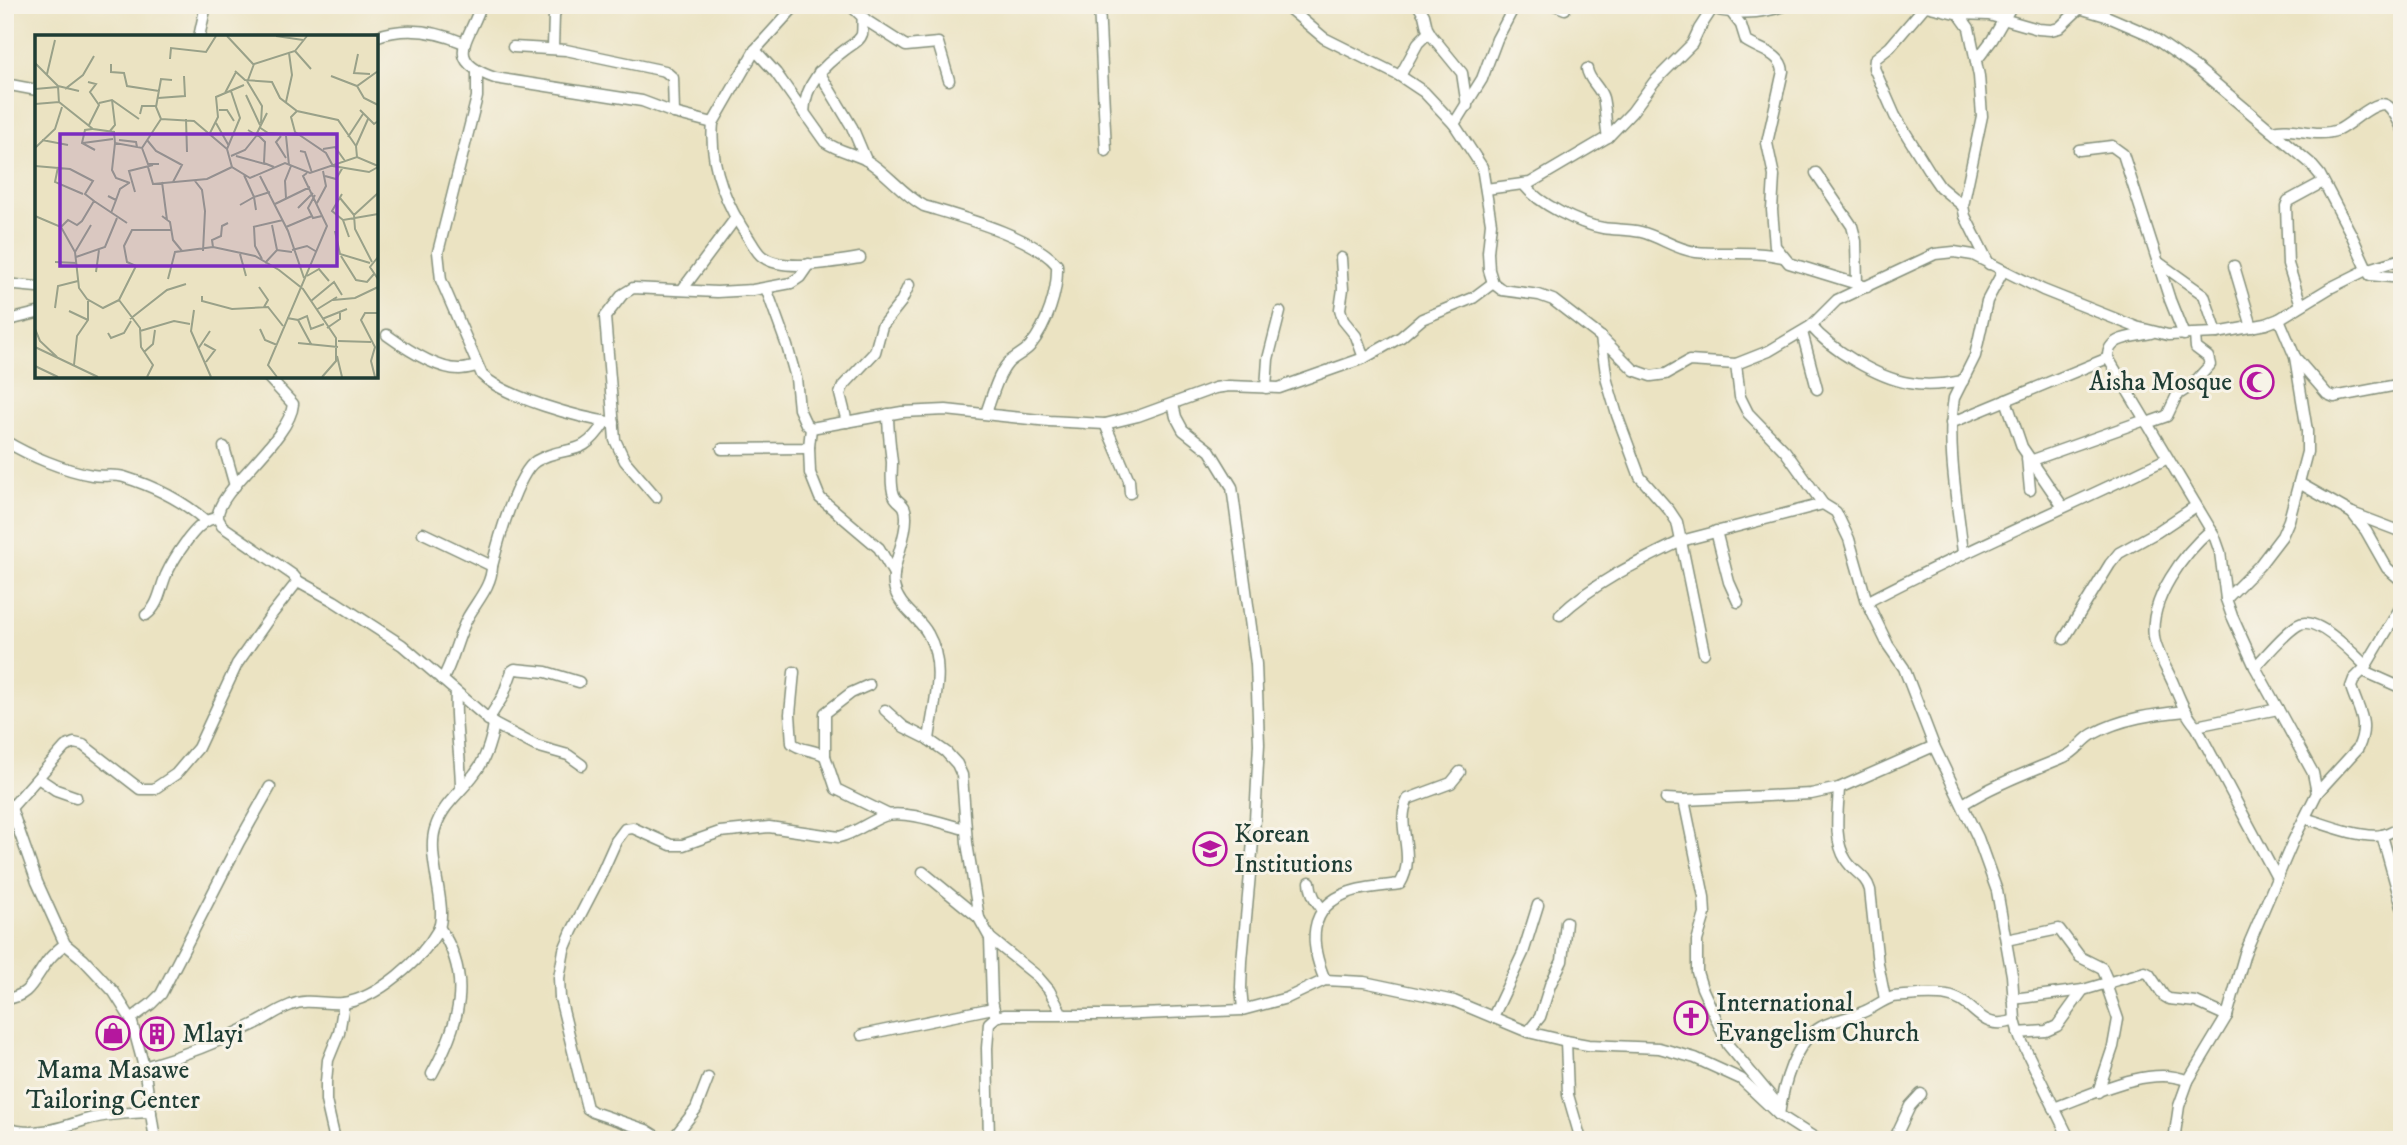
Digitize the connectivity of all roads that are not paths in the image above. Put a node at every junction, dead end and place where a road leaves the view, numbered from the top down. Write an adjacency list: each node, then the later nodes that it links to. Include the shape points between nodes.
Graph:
1 (206, 5): 21 (street)
2 (481, 5): 23 (street)
3 (558, 5): 25 (street)
4 (796, 5): 26 (street)
5 (850, 5): 18 (street)
6 (1099, 5): 44 (street)
7 (1285, 5): 15 (street)
8 (1418, 5): 20 (street)
9 (1515, 5): 35 (street)
10 (1786, 5): 16 (street)
11 (2012, 5): 19 (street)
12 (1924, 6): 17 (street); 50 (street, via 1875,59 1874,68 1895,116 1931,174)
13 (1708, 7): 16 (street); 42 (street, via 1692,44)
14 (2074, 7): 19 (street, via 2065,23 2051,30); 41 (street, via 2148,34)
15 (1294, 10): 31 (street, via 1324,38)
16 (1731, 12): 52 (street, via 1746,41 1782,64 1767,143 1774,176 1775,246)
17 (1959, 14): 19 (street); 27 (street, via 1969,28)
18 (863, 17): 30 (street, via 858,40); 32 (street, via 906,46 938,43)
19 (2005, 18): 27 (street)
20 (1429, 32): 31 (street); 35 (street, via 1462,73)
21 (199, 35)
22 (378, 36): 23 (street, via 391,31 434,33)
23 (464, 43): 29 (street, via 466,61)
24 (513, 47): 25 (street)
25 (553, 48): 36 (street, via 665,71 673,78)
26 (755, 50): 37 (street); 38 (street)
27 (1976, 61): 50 (street, via 1981,127)
28 (1587, 69): 42 (street, via 1604,100)
29 (477, 72): 36 (street, via 642,101); 86 (street, via 477,97 438,252 441,279)
30 (819, 72): 37 (street, via 807,92); 45 (street)
31 (1400, 76): 39 (street, via 1424,92)
32 (949, 79)
33 (5, 84): 34 (street)
34 (35, 90)
35 (1467, 106): 39 (street)
36 (674, 113): 38 (street)
37 (804, 113): 45 (street, via 825,142)
38 (713, 123): 51 (street, via 719,182)
39 (1454, 124): 49 (street, via 1482,167)
40 (2402, 128): 41 (street, via 2383,104 2339,130)
41 (2272, 131): 47 (street, via 2310,163)
42 (1608, 137): 48 (street)
43 (2079, 149): 56 (street, via 2112,146 2123,154)
44 (1106, 150)
45 (866, 160): 94 (street, via 913,200 1014,236 1057,265 1050,309 1029,347 1004,369)
46 (1816, 173): 66 (street, via 1852,226)
47 (2323, 182): 60 (street); 70 (street, via 2286,206 2288,264)
48 (1524, 185): 49 (street); 52 (street, via 1536,198 1599,228 1640,232 1688,251)
49 (1486, 189): 63 (street)
50 (1963, 206): 58 (street)
51 (735, 219): 57 (street, via 762,257); 69 (street)
52 (1782, 257): 66 (street, via 1796,266)
53 (860, 258): 57 (street)
54 (1341, 258): 83 (street, via 1340,309)
55 (2402, 260): 60 (street)
56 (2158, 262): 78 (street, via 2204,295); 80 (street)
57 (809, 264): 68 (street, via 792,283)
58 (1989, 264): 61 (street); 66 (street, via 1973,255 1935,254)
59 (2234, 265): 75 (street)
60 (2366, 270): 62 (street, via 2374,277); 70 (street)
61 (2003, 271): 77 (street); 89 (street, via 1986,301 1975,356)
62 (2402, 278)
63 (1493, 283): 81 (street, via 1502,290 1553,300); 83 (street, via 1474,298 1422,319)
64 (5, 284): 67 (street)
65 (909, 285): 96 (street, via 882,326 875,352 842,386)
66 (1862, 285): 76 (street, via 1837,300)
67 (35, 287)
68 (766, 288): 69 (street); 101 (street, via 796,379 799,410)
69 (682, 290): 98 (street, via 633,288 605,317)
70 (2301, 305): 73 (street)
71 (1280, 312): 90 (street)
72 (35, 314): 74 (street)
73 (2278, 319): 75 (street); 82 (street)
74 (5, 321)
75 (2252, 327): 78 (street)
76 (1806, 329): 85 (street); 89 (street, via 1896,380 1921,384); 91 (street)
77 (2153, 333): 80 (street); 84 (street, via 2113,343)
78 (2217, 333): 80 (street)
79 (387, 335): 86 (street, via 446,368)
80 (2190, 335): 97 (street, via 2210,365 2177,395 2166,416)
81 (1601, 337): 85 (street, via 1634,370 1651,376 1666,374 1689,360); 122 (street, via 1607,381 1637,470 1673,516)
82 (2295, 357): 87 (street, via 2334,397 2397,385); 108 (street, via 2308,441)
83 (1364, 358): 90 (street, via 1279,388)
84 (2108, 358): 92 (street); 97 (street)
85 (1735, 365): 113 (street, via 1740,397 1748,413 1785,451)
86 (477, 366): 98 (street, via 505,391)
87 (2402, 376)
88 (269, 378): 109 (street, via 293,404 292,411)
89 (1963, 381): 99 (street, via 1954,397)
90 (1266, 388): 93 (street, via 1229,386)
91 (1818, 389)
92 (2006, 400): 99 (street); 106 (street)
93 (1173, 404): 100 (street); 188 (street, via 1183,430 1210,451 1232,486 1256,664 1258,755 1242,961)
94 (986, 413): 95 (street); 100 (street)
95 (888, 414): 96 (street); 125 (street, via 894,496 906,516)
96 (847, 422): 101 (street)
97 (2146, 422): 106 (street); 107 (street)
98 (609, 423): 112 (street, via 619,451); 124 (street, via 583,448 542,458 523,474)
99 (1951, 423): 123 (street)
100 (1105, 424): 111 (street)
101 (811, 428): 104 (street)
102 (5, 441): 117 (street, via 76,470 124,477 151,487)
103 (224, 447): 109 (street)
104 (809, 447): 105 (street); 125 (street, via 810,473 820,498 879,548)
105 (722, 449)
106 (2028, 458): 110 (street); 115 (street)
107 (2166, 459): 114 (street); 115 (street)
108 (2300, 483): 116 (street); 128 (street, via 2278,542)
109 (235, 486): 117 (street)
110 (2030, 490)
111 (1130, 493)
112 (656, 497)
113 (1823, 504): 119 (street); 130 (street, via 1836,512 1849,539)
114 (2196, 506): 118 (street); 134 (street, via 2119,553)
115 (2063, 507): 123 (street)
116 (2351, 513): 120 (street); 127 (street, via 2387,568)
117 (212, 519): 126 (street); 132 (street, via 200,525 173,562)
118 (2211, 530): 128 (street, via 2220,552); 146 (street, via 2179,565 2153,624 2154,640)
119 (1716, 531): 122 (street); 129 (street)
120 (2402, 532)
121 (424, 533): 124 (street)
122 (1681, 541): 133 (street, via 1603,583); 135 (street)
123 (1962, 554): 130 (street)
124 (492, 566): 139 (street, via 489,582 467,618)
125 (894, 574): 149 (street, via 894,588 906,610 928,632 938,667)
126 (298, 581): 139 (street, via 384,632); 154 (street, via 237,664 198,748 176,774 145,791 74,743)
127 (2402, 581)
128 (2226, 599): 136 (street)
129 (1738, 602)
130 (1867, 602): 150 (street, via 1903,668)
131 (2402, 605): 137 (street)
132 (146, 615)
133 (1560, 615)
134 (2064, 639)
135 (1704, 653)
136 (2255, 667): 137 (street, via 2298,624 2308,623 2352,651); 144 (street)
137 (2364, 667): 142 (street); 158 (street, via 2351,687 2363,717 2361,742)
138 (794, 672): 151 (street, via 792,743)
139 (442, 680): 143 (street)
140 (579, 682): 147 (street, via 515,669)
141 (869, 685): 151 (street, via 825,713)
142 (2402, 688)
143 (456, 692): 147 (street); 157 (street)
144 (2278, 709): 148 (street); 158 (street, via 2313,773)
145 (885, 710): 149 (street)
146 (2186, 711): 148 (street); 163 (street, via 2108,726 2076,751)
147 (491, 722): 152 (street); 157 (street, via 486,753)
148 (2196, 726): 170 (street)
149 (929, 740): 167 (street, via 946,752 962,775)
150 (1934, 746): 156 (street); 163 (street)
151 (825, 756): 164 (street, via 836,789)
152 (582, 765)
153 (1460, 772): 174 (street, via 1451,783 1408,799 1402,811 1408,864 1400,884 1351,891)
154 (38, 778): 159 (street); 162 (street)
155 (270, 787): 193 (street, via 161,994)
156 (1839, 788): 161 (street, via 1811,794); 185 (street, via 1839,844 1846,861 1867,880 1870,890)
157 (461, 789): 177 (street, via 447,804 435,832)
158 (2316, 793): 165 (street)
159 (76, 797)
160 (1666, 799): 161 (street)
161 (1684, 800): 206 (street, via 1704,897 1697,972 1728,1045)
162 (8, 804): 180 (street)
163 (1962, 804): 179 (street, via 1993,876)
164 (887, 814): 167 (street); 211 (street, via 839,837 769,827 720,832 671,845 629,827 616,841 564,950 561,998 587,1108)
165 (2305, 818): 168 (street, via 2343,830); 170 (street)
166 (2402, 826): 168 (street)
167 (965, 829): 175 (street)
168 (2382, 835): 173 (street)
169 (923, 872): 175 (street)
170 (2277, 878): 191 (street, via 2245,953)
171 (1310, 882): 174 (street, via 1314,899)
172 (1538, 905): 192 (street, via 1523,953)
173 (2402, 907)
174 (1323, 910): 181 (street, via 1314,928 1314,941)
175 (979, 918): 178 (street)
176 (1566, 922): 195 (street, via 1562,961)
177 (439, 927): 187 (street, via 393,980); 200 (street, via 457,960 460,1003 450,1039)
178 (990, 938): 189 (street); 190 (street, via 1037,976)
179 (2006, 940): 182 (street, via 2059,929 2080,957 2102,968); 186 (street)
180 (65, 944): 184 (street, via 26,992); 193 (street, via 114,992)
181 (1325, 980): 188 (street, via 1287,998); 192 (street, via 1364,982 1429,995)
182 (2108, 984): 183 (street); 191 (street, via 2145,972 2169,999 2196,1002); 203 (street, via 2118,1019)
183 (2083, 990): 186 (street); 196 (street, via 2052,1029)
184 (5, 999)
185 (1885, 999): 194 (street, via 1947,996 1993,1024); 206 (street, via 1866,1011 1820,1027 1804,1043 1788,1077)
186 (2013, 999): 194 (street)
187 (344, 1003): 199 (street, via 290,1005 209,1045); 210 (street, via 326,1082)
188 (1243, 1010): 190 (street)
189 (995, 1013): 190 (street); 197 (street); 213 (street, via 989,1023 987,1048)
190 (1062, 1014)
191 (2227, 1016): 202 (street)
192 (1493, 1017): 195 (street)
193 (131, 1019): 199 (street)
194 (2015, 1020): 196 (street)
195 (1528, 1032): 198 (street)
196 (2018, 1033): 205 (street)
197 (862, 1035)
198 (1566, 1041): 206 (street, via 1659,1048 1695,1058 1741,1080); 214 (street, via 1568,1095)
199 (144, 1067): 207 (street)
200 (432, 1074)
201 (708, 1078): 212 (street, via 696,1109)
202 (2188, 1082): 203 (street, via 2170,1076 2148,1077); 218 (street)
203 (2098, 1092): 205 (street)
204 (1921, 1094): 216 (street)
205 (2054, 1108): 217 (street)
206 (1780, 1111): 215 (street)
207 (151, 1112): 208 (street, via 105,1116 31,1133); 209 (street)
208 (5, 1128)
209 (155, 1140)
210 (335, 1140)
211 (662, 1140)
212 (672, 1140)
213 (989, 1140)
214 (1581, 1140)
215 (1818, 1140)
216 (1894, 1140)
217 (2070, 1140)
218 (2174, 1140)

